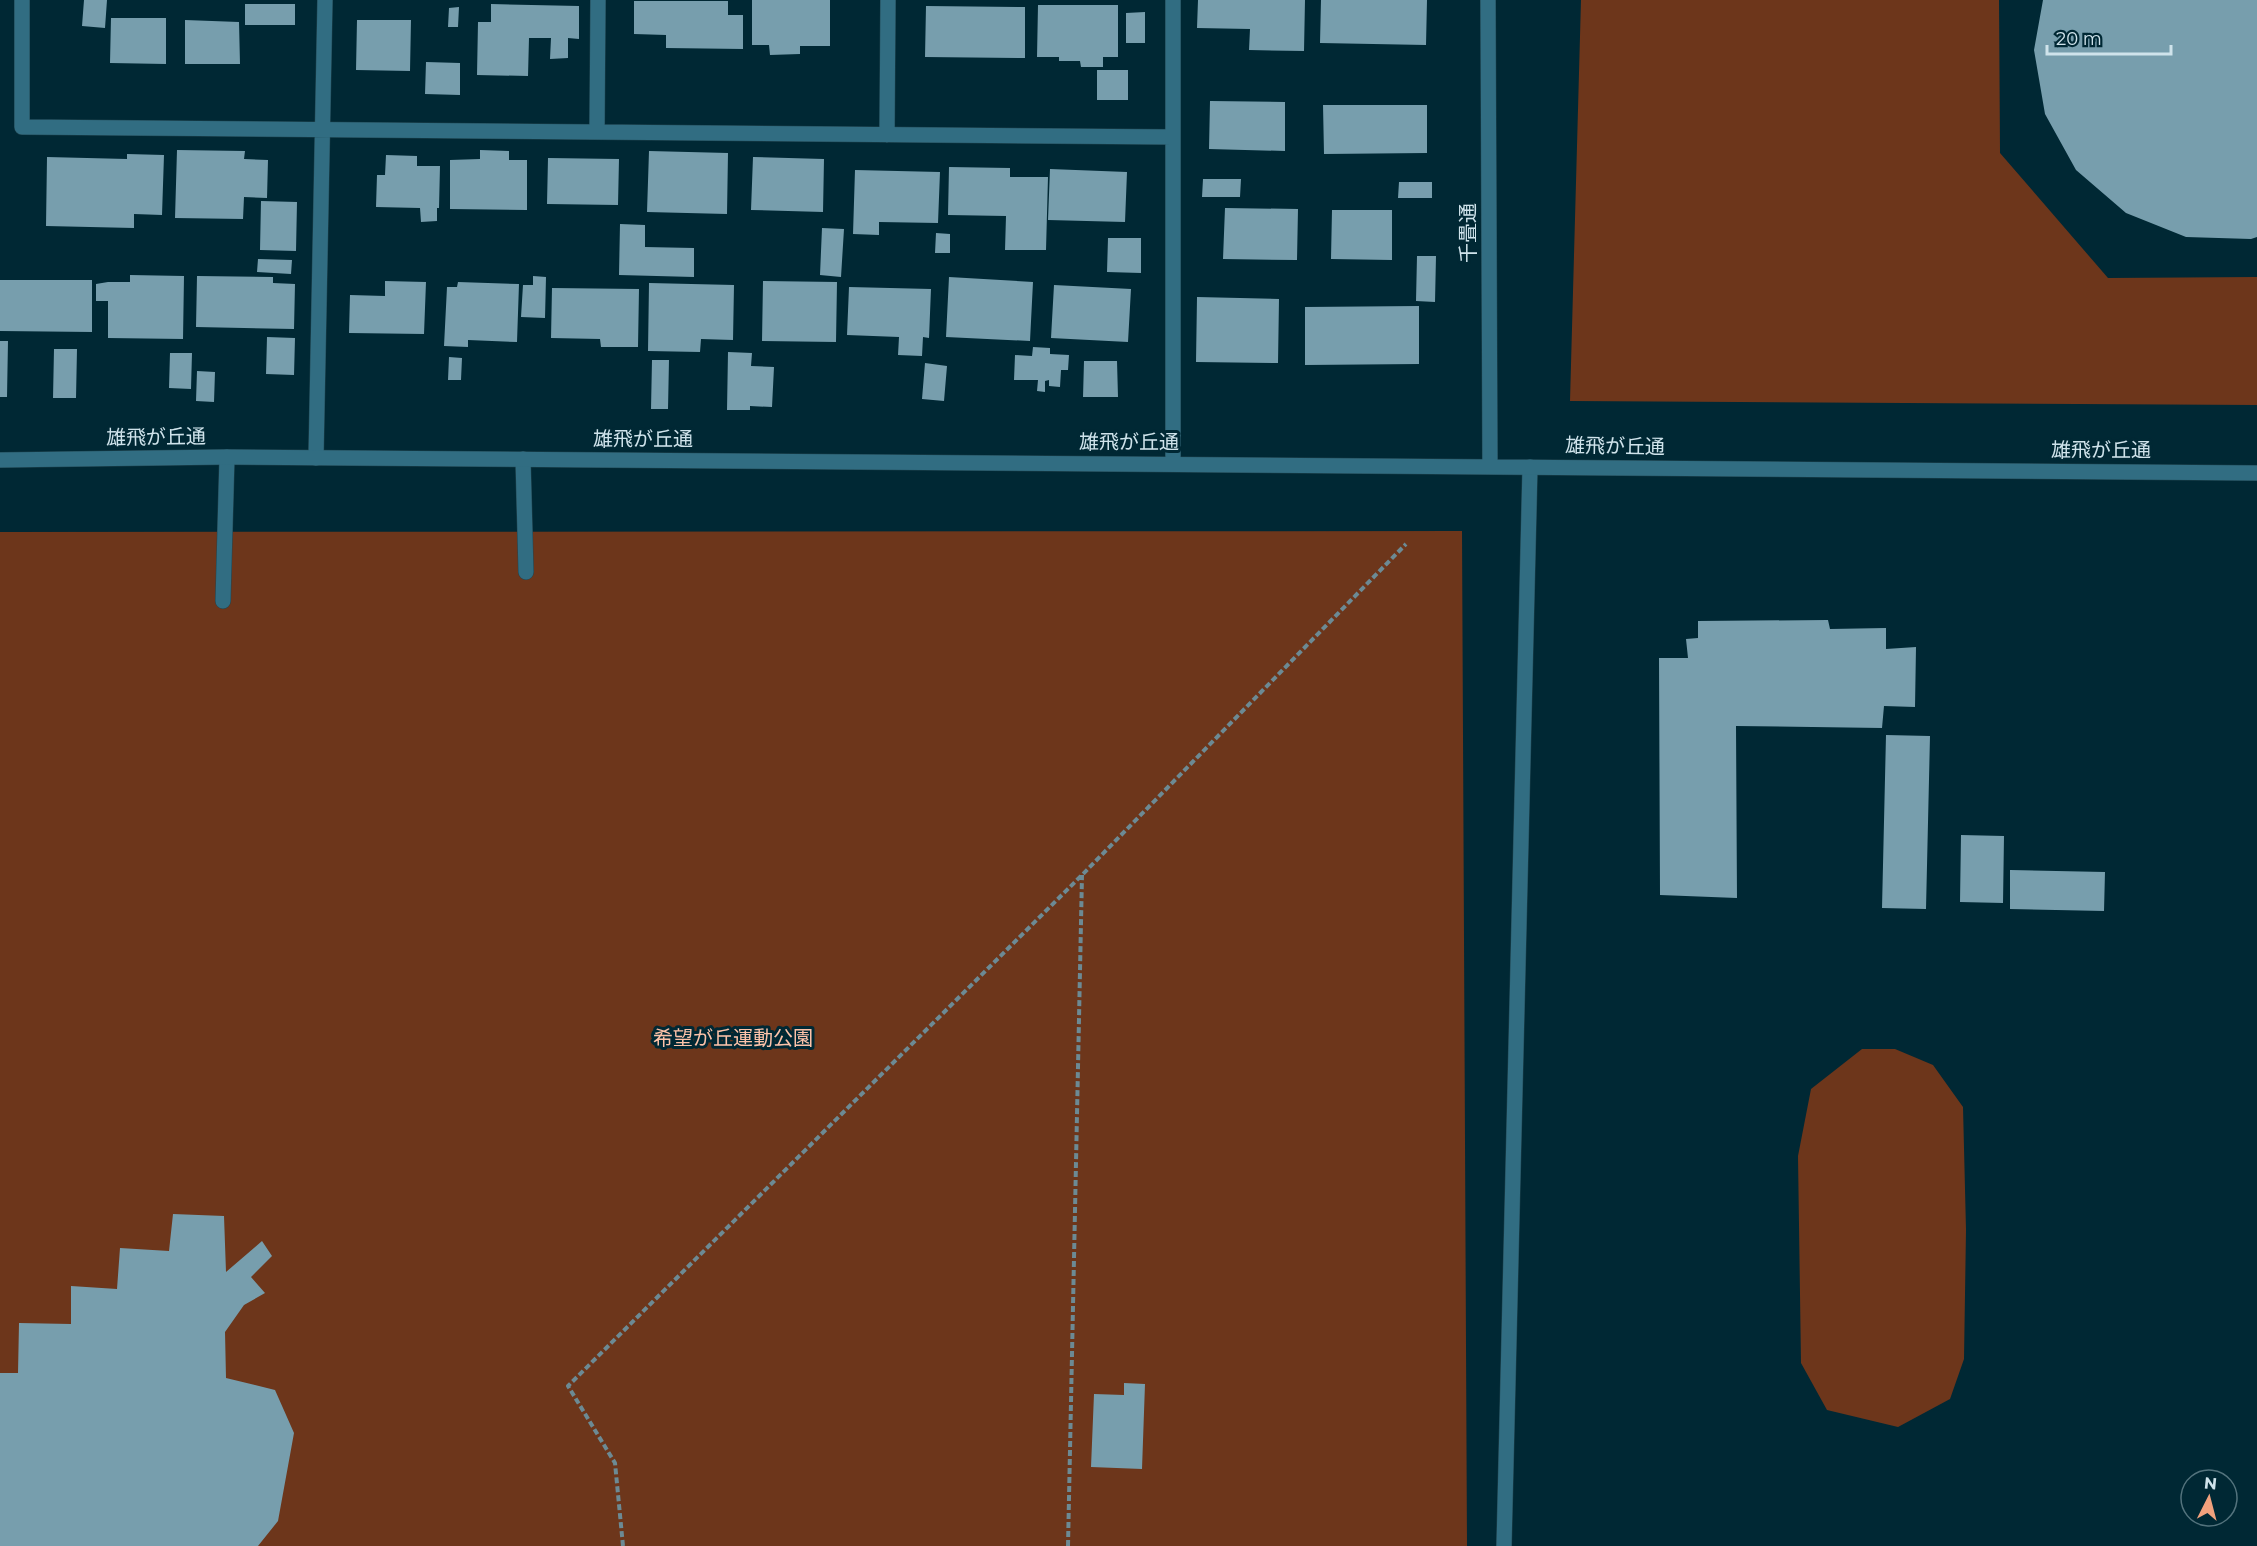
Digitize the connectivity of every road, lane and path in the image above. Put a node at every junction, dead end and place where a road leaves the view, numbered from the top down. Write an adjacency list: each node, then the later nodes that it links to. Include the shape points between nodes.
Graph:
1 (22, 0): 7 (street, via 22,127)
2 (325, 0): 7 (street)
3 (598, 0): 8 (street)
4 (888, 0): 9 (street)
5 (1173, 0): 10 (street)
6 (1488, 0): 16 (street, 千畳通)
7 (322, 130): 8 (street); 12 (street)
8 (597, 132): 9 (street)
9 (887, 135): 10 (street)
10 (1173, 137): 15 (street)
11 (227, 457): 12 (street, 雄飛が丘通); 14 (street, 雄飛が丘通); 21 (street)
12 (316, 458): 13 (street, 雄飛が丘通)
13 (523, 459): 15 (street, 雄飛が丘通); 20 (street)
14 (0, 460)
15 (1173, 463): 16 (street, 雄飛が丘通)
16 (1490, 467): 17 (street, 雄飛が丘通)
17 (1530, 467): 18 (street, 雄飛が丘通); 25 (street)
18 (2257, 472)
19 (1406, 544): 22 (path)
20 (526, 573)
21 (223, 601)
22 (1082, 874): 23 (path, via 568,1386 615,1463); 24 (path)
23 (623, 1546)
24 (1068, 1546)
25 (1504, 1546)

